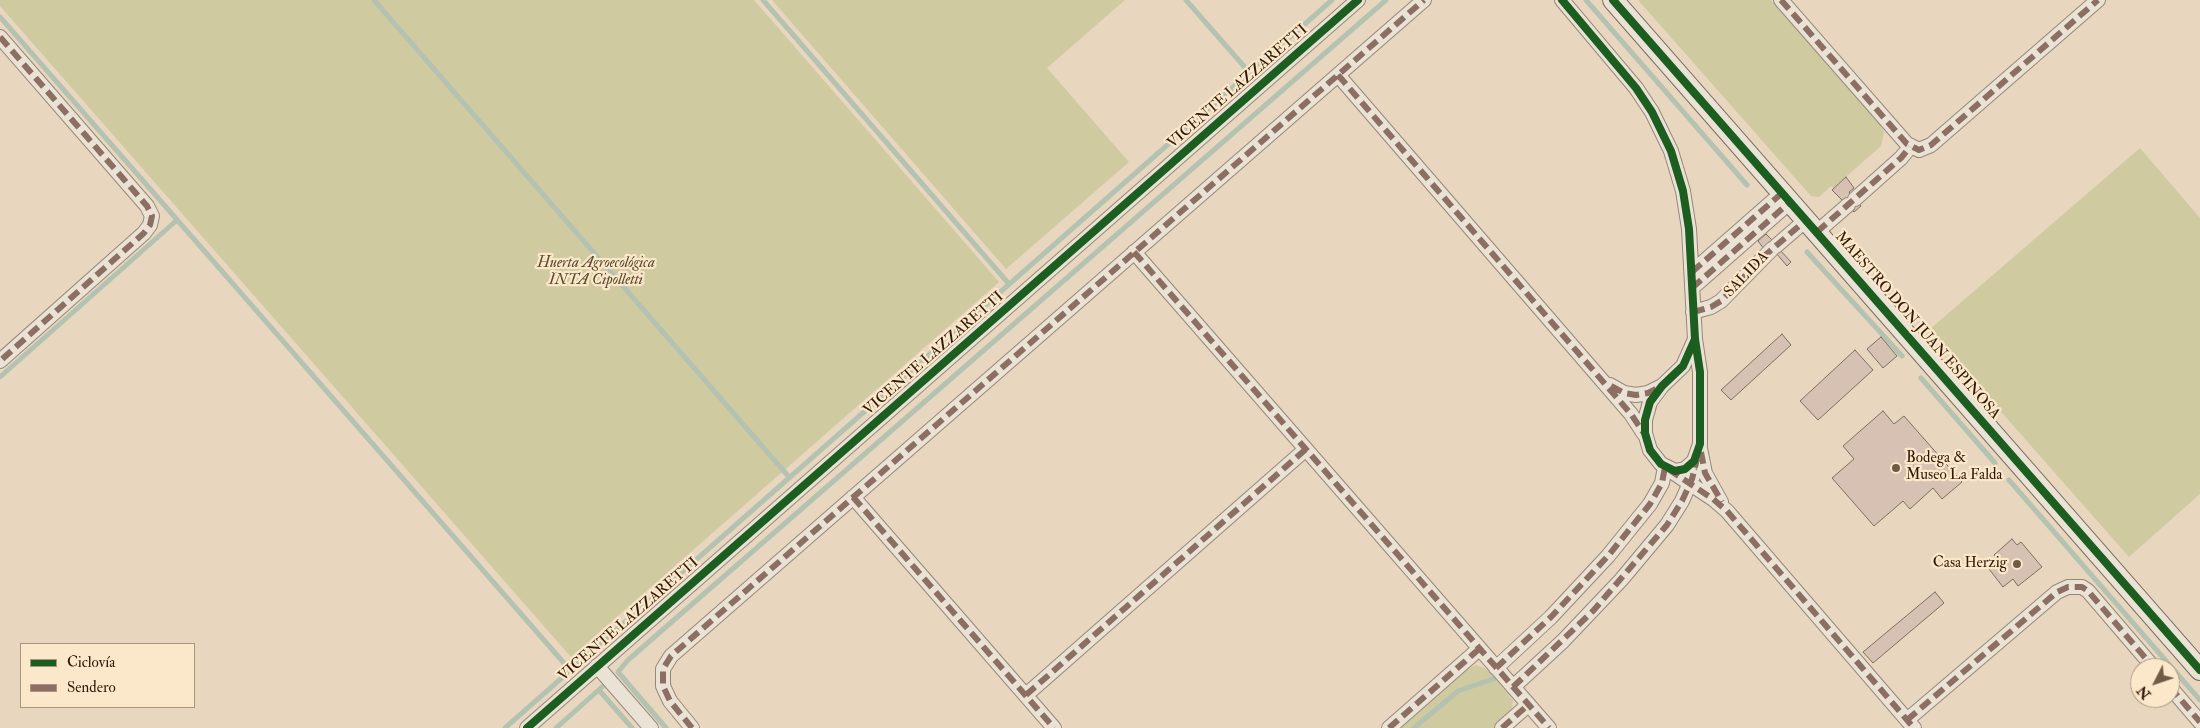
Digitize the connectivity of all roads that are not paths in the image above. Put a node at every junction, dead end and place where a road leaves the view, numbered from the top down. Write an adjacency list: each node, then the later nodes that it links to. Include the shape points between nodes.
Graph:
1 (1358, 0): 29 (street, VICENTE LAZZARETTI)
2 (1424, 0): 8 (street)
3 (1562, 0): 13 (street, via 1636,88 1666,138 1683,191)
4 (1613, 0): 10 (main road, MAESTRO DON JUAN ESPINOSA)
5 (1781, 0): 9 (street)
6 (2098, 0): 9 (street, via 1931,145 1918,150)
7 (0, 37): 17 (street, via 147,206 152,216 144,233)
8 (1338, 75): 12 (street); 18 (street)
9 (1910, 147): 11 (street, SALIDA, via 1852,202)
10 (1786, 198): 11 (main road, MAESTRO DON JUAN ESPINOSA); 13 (street); 14 (street)
11 (1811, 226): 15 (street, SALIDA, via 1774,247 1721,302); 31 (main road, MAESTRO DON JUAN ESPINOSA)
12 (1134, 252): 21 (street); 25 (street)
13 (1692, 272): 14 (street)
14 (1692, 288): 15 (street)
15 (1693, 312): 16 (street)
16 (1695, 339): 19 (street, via 1686,362); 22 (street, via 1700,372)
17 (0, 361)
18 (1601, 378): 19 (street, via 1618,390 1636,395); 20 (street, via 1635,419)
19 (1662, 386): 20 (street, via 1647,408 1644,420)
20 (1646, 439): 23 (street, via 1653,455)
21 (1306, 449): 27 (street); 33 (street)
22 (1699, 450): 23 (street, via 1690,466 1680,471); 24 (street); 26 (street, via 1705,474)
23 (1665, 467): 24 (street); 30 (street, via 1655,497 1618,545 1566,603)
24 (1690, 484): 26 (street); 32 (street, via 1667,525 1621,580 1564,641)
25 (853, 497): 33 (street); 40 (street, via 666,662 662,677 665,694)
26 (1732, 516): 37 (street)
27 (1479, 648): 30 (street); 42 (street)
28 (2145, 658): 37 (street, via 2088,591 2068,586 2057,592)
29 (597, 666): 38 (street, VICENTE LAZZARETTI); 39 (street)
30 (1496, 668): 32 (street)
31 (2200, 670)
32 (1513, 688): 35 (street)
33 (1026, 695): 41 (street)
34 (2180, 699): 36 (street)
35 (1528, 705): 43 (street); 44 (street)
36 (2200, 722)
37 (1910, 724)
38 (527, 728)
39 (651, 728)
40 (692, 728)
41 (1054, 728)
42 (1389, 728)
43 (1502, 728)
44 (1548, 728)

